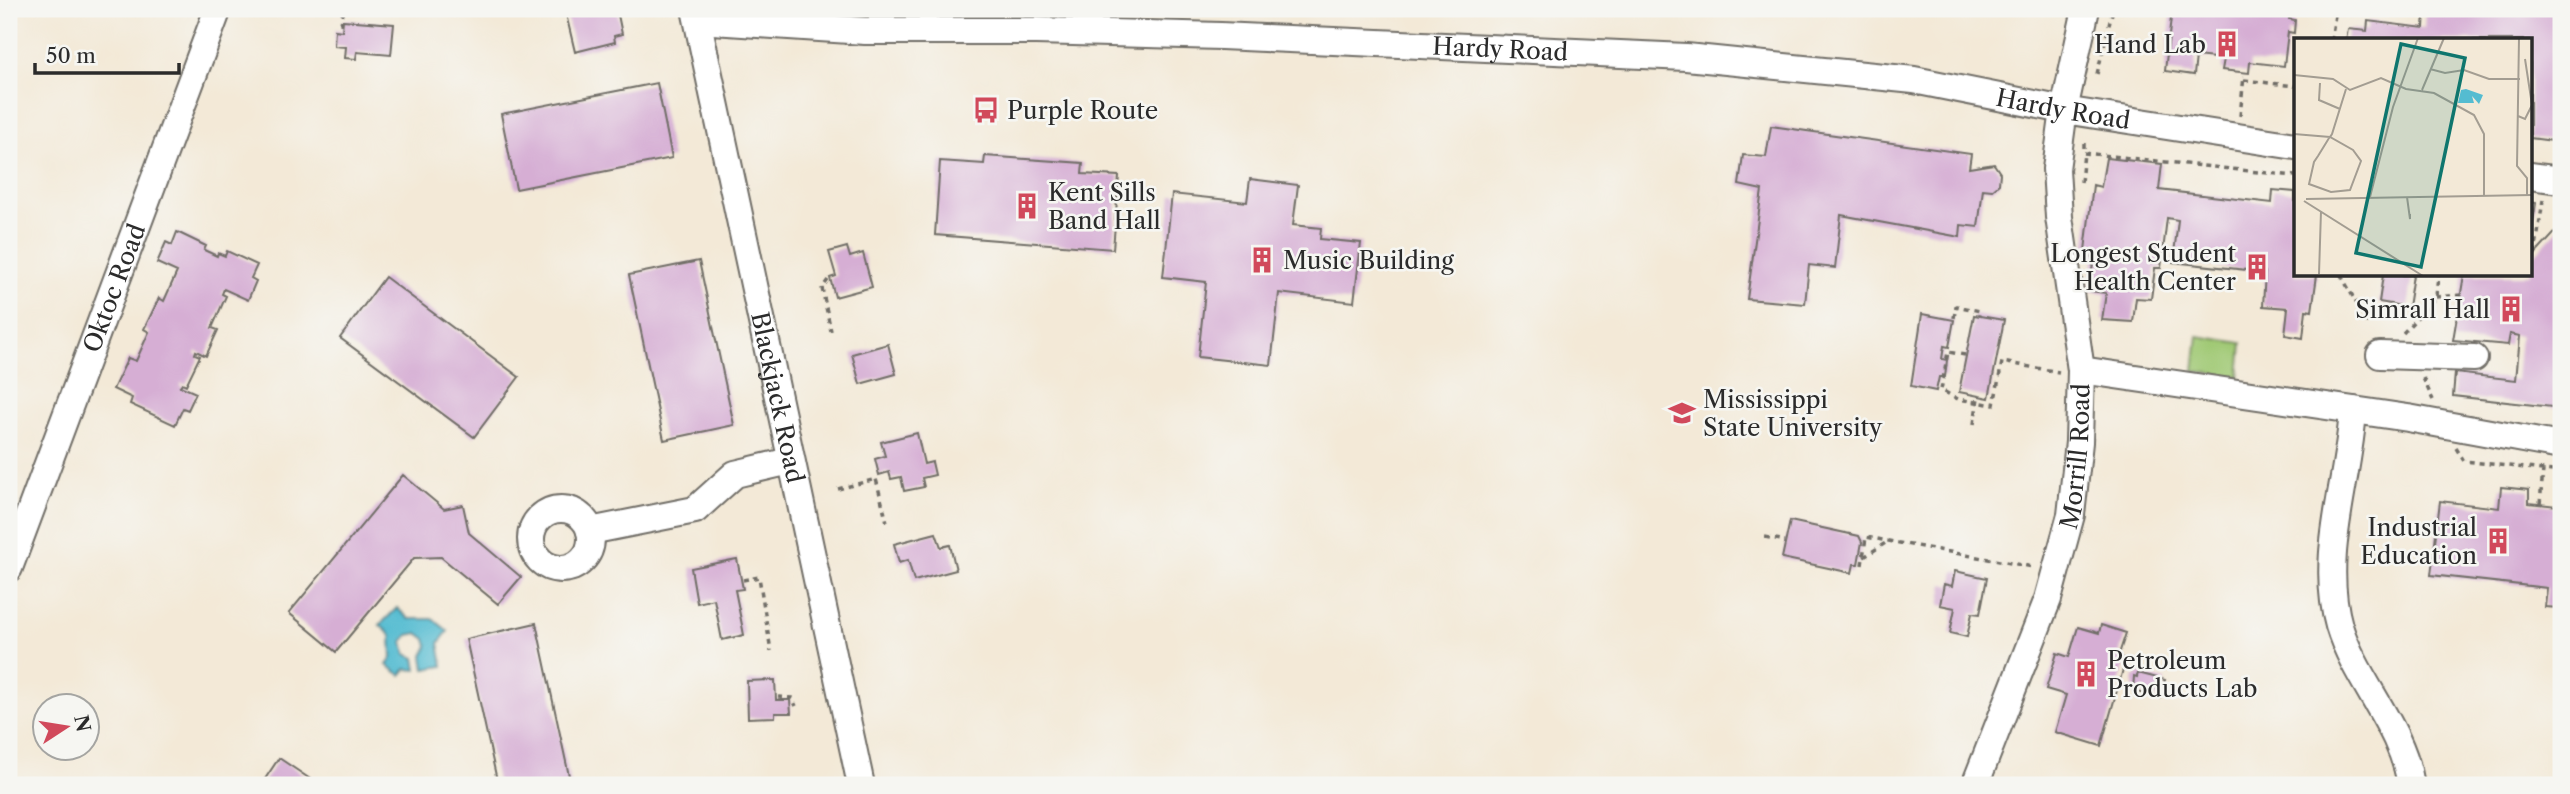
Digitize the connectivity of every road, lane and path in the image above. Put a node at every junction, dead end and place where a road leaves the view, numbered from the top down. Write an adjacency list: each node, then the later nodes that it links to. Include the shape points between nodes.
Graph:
1 (218, 9): 48 (street, Oktoc Road)
2 (343, 9): 7 (path)
3 (2087, 9): 10 (street, Morrill Road)
4 (2336, 9): 8 (path)
5 (696, 14): 6 (street, Hardy Road, via 866,31); 36 (street, Blackjack Road)
6 (1058, 21): 10 (street, Hardy Road, via 1221,36 1698,58 1914,80)
7 (341, 25)
8 (2331, 38)
9 (2294, 86): 11 (path, via 2244,78)
10 (2064, 110): 12 (street, Hardy Road); 30 (street, Morrill Road, via 2056,169)
11 (2239, 118)
12 (2294, 146)
13 (2084, 153): 15 (path)
14 (2545, 185): 16 (path)
15 (2080, 186)
16 (2535, 254)
17 (2342, 276): 24 (path)
18 (2438, 276): 21 (path)
19 (828, 280): 25 (path, via 822,288)
20 (2461, 295): 21 (path)
21 (2436, 298): 28 (path, via 2403,333)
22 (1979, 315): 23 (path, via 1980,311 1956,306)
23 (1954, 318)
24 (2368, 324)
25 (831, 331)
26 (1965, 355): 31 (path, via 1948,352 1941,390 1958,399)
27 (2380, 355): 28 (street)
28 (2413, 356): 29 (street); 34 (path)
29 (2474, 358)
30 (2070, 371): 31 (path, via 2003,362 1994,405); 32 (street); 49 (street, Morrill Road, via 2079,442 2071,515)
31 (1977, 400): 33 (path)
32 (2353, 410): 34 (street); 56 (street, via 2333,550 2333,600 2353,659 2400,744)
33 (1974, 424)
34 (2444, 425): 35 (street); 37 (path, via 2464,461)
35 (2561, 446)
36 (789, 461): 42 (street, via 735,474 695,510); 54 (street, Blackjack Road)
37 (2543, 470): 38 (path); 40 (path)
38 (2561, 472)
39 (838, 489): 41 (path, via 876,479)
40 (2540, 504)
41 (887, 522)
42 (590, 531)
43 (1765, 537): 44 (path)
44 (1786, 541)
45 (1889, 541): 46 (path); 46 (path, via 1867,537); 49 (path)
46 (1863, 558): 47 (path)
47 (1862, 565)
48 (9, 568)
49 (2056, 572): 55 (street, Morrill Road)
50 (743, 580): 51 (path, via 759,577)
51 (771, 650)
52 (778, 697): 53 (path, via 792,698)
53 (796, 706)
54 (861, 785)
55 (1975, 785)
56 (2411, 785)

